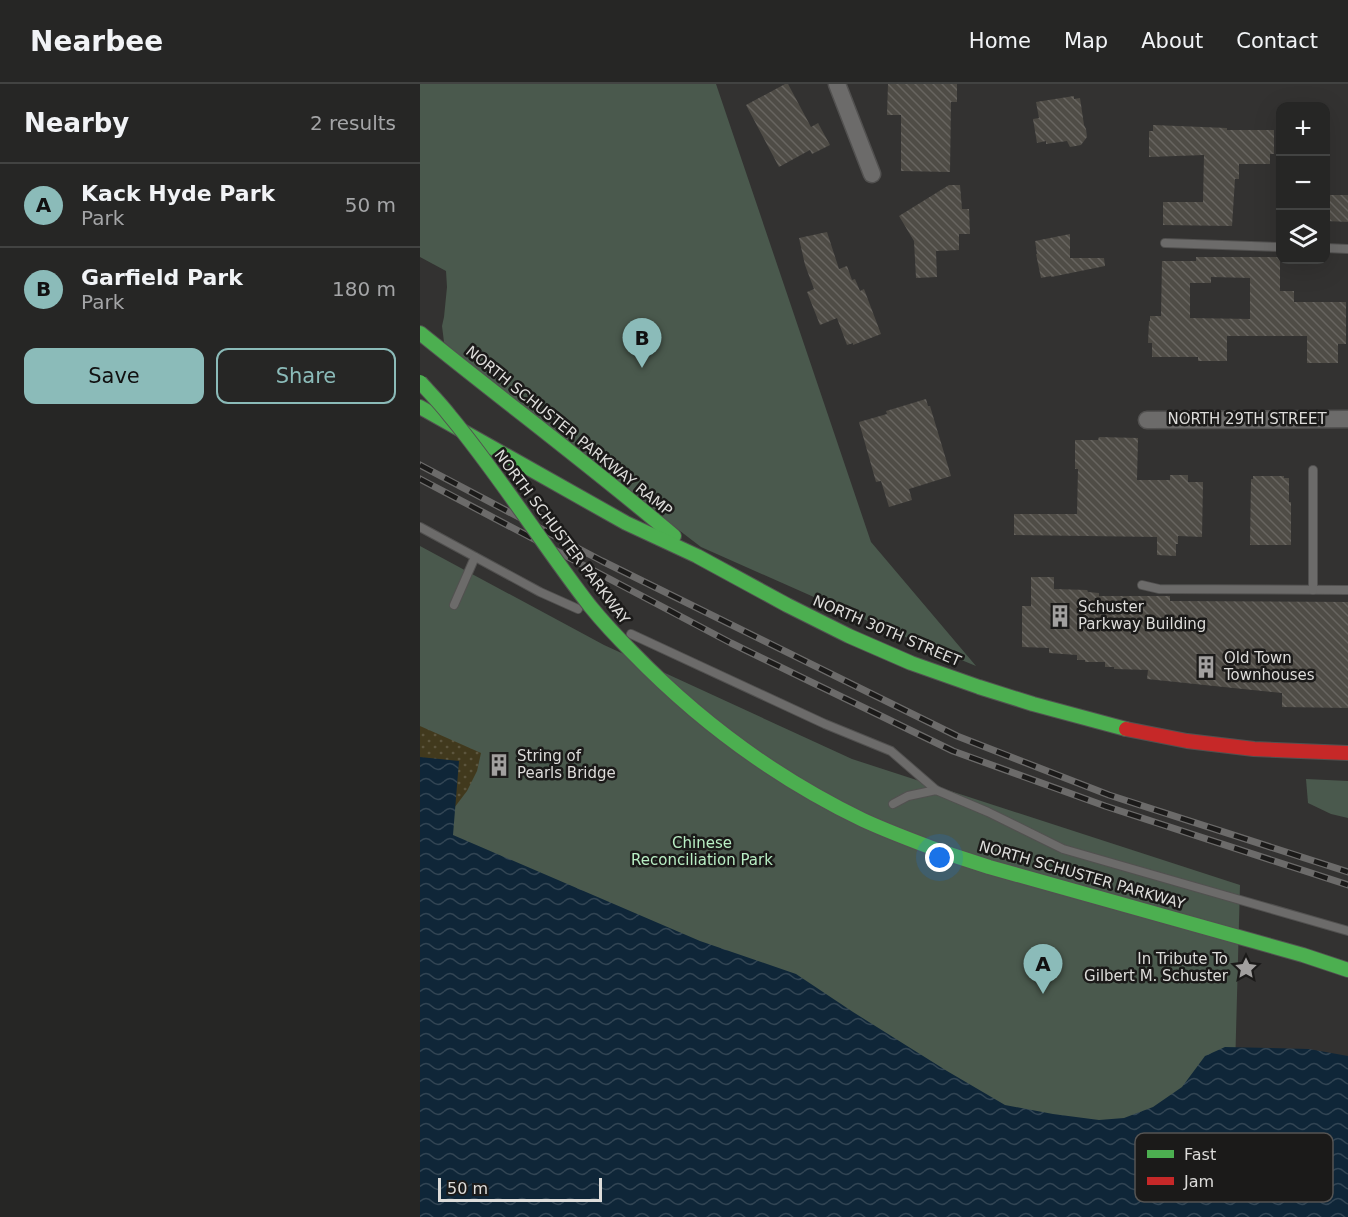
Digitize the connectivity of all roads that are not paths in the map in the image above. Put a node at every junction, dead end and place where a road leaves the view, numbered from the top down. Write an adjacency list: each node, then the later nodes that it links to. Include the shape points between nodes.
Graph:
1 (837, 84): 2 (street)
2 (872, 174)
3 (1165, 243): 4 (lane)
4 (1276, 247)
5 (1330, 248): 6 (lane)
6 (1348, 249)
7 (420, 333): 14 (main road, NORTH SCHUSTER PARKWAY RAMP)
8 (420, 382): 24 (main road, NORTH SCHUSTER PARKWAY, bridge, via 450,415 612,632 682,701 775,770 852,814 943,852)
9 (420, 407): 14 (main road, NORTH 30TH STREET, via 626,523)
10 (1348, 419): 11 (street, NORTH 29TH STREET)
11 (1147, 420)
12 (1313, 470): 17 (lane)
13 (420, 527): 15 (lane)
14 (696, 555): 20 (main road, NORTH 30TH STREET, via 787,605 911,663 1062,713 1187,741)
15 (475, 557): 19 (lane); 21 (lane, via 540,592 891,751)
16 (1142, 585): 17 (lane, via 1160,589)
17 (1312, 590): 18 (lane)
18 (1348, 590)
19 (453, 605)
20 (1348, 753)
21 (936, 790): 22 (lane); 23 (lane, via 1064,849)
22 (893, 804)
23 (1348, 931)
24 (1348, 970)

